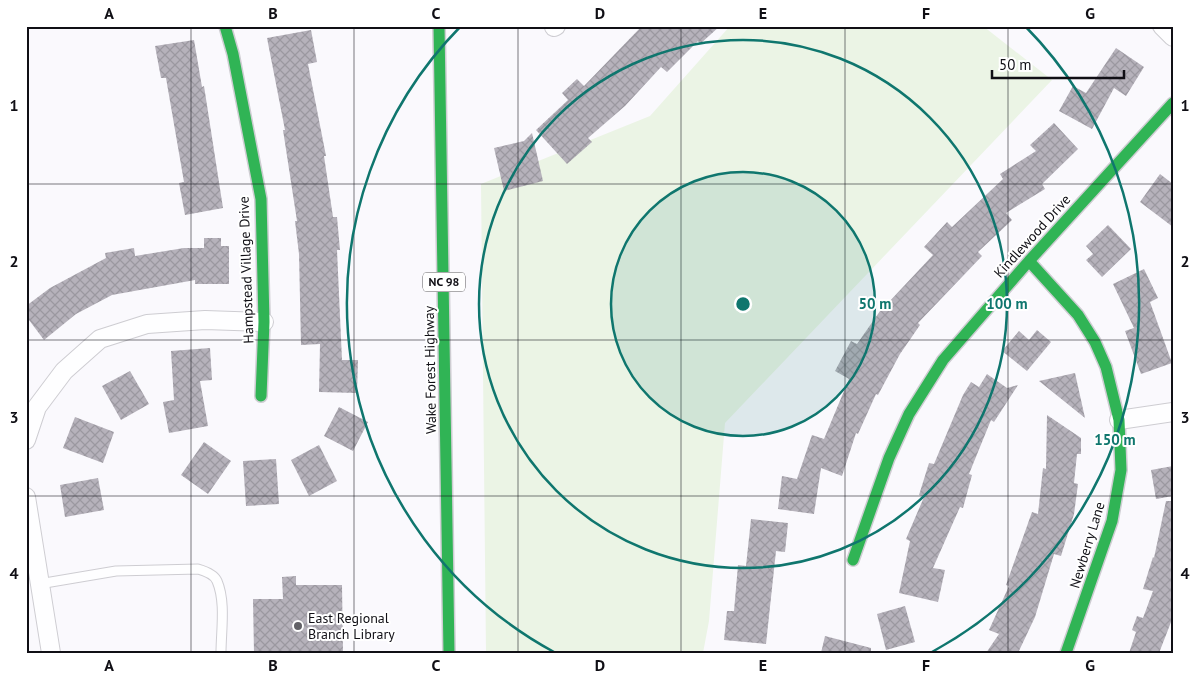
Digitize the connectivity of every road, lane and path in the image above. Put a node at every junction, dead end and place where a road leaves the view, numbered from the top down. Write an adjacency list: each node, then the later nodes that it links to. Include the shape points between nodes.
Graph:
1 (226, 26): 7 (main road, Hampstead Village Drive, via 261,199)
2 (439, 26): 17 (main road, Wake Forest Highway / NC 98)
3 (1162, 26): 4 (street)
4 (1173, 37)
5 (1173, 103): 6 (main road, Kindlewood Drive)
6 (1029, 261): 10 (main road, Newberry Lane, via 1078,315 1095,342 1106,367); 13 (main road, Kindlewood Drive, via 943,360 909,414)
7 (264, 322): 8 (main road, Hampstead Village Drive); 11 (street, via 205,320 147,324 100,339 64,371 37,407)
8 (261, 396)
9 (1173, 412): 10 (street)
10 (1118, 420): 18 (main road, Newberry Lane, via 1121,470 1112,521)
11 (26, 440)
12 (26, 497): 14 (street)
13 (853, 560)
14 (39, 584): 15 (street); 16 (lane, via 116,571 198,569 209,573 217,580 220,598)
15 (52, 653)
16 (222, 653)
17 (449, 653)
18 (1066, 653)

